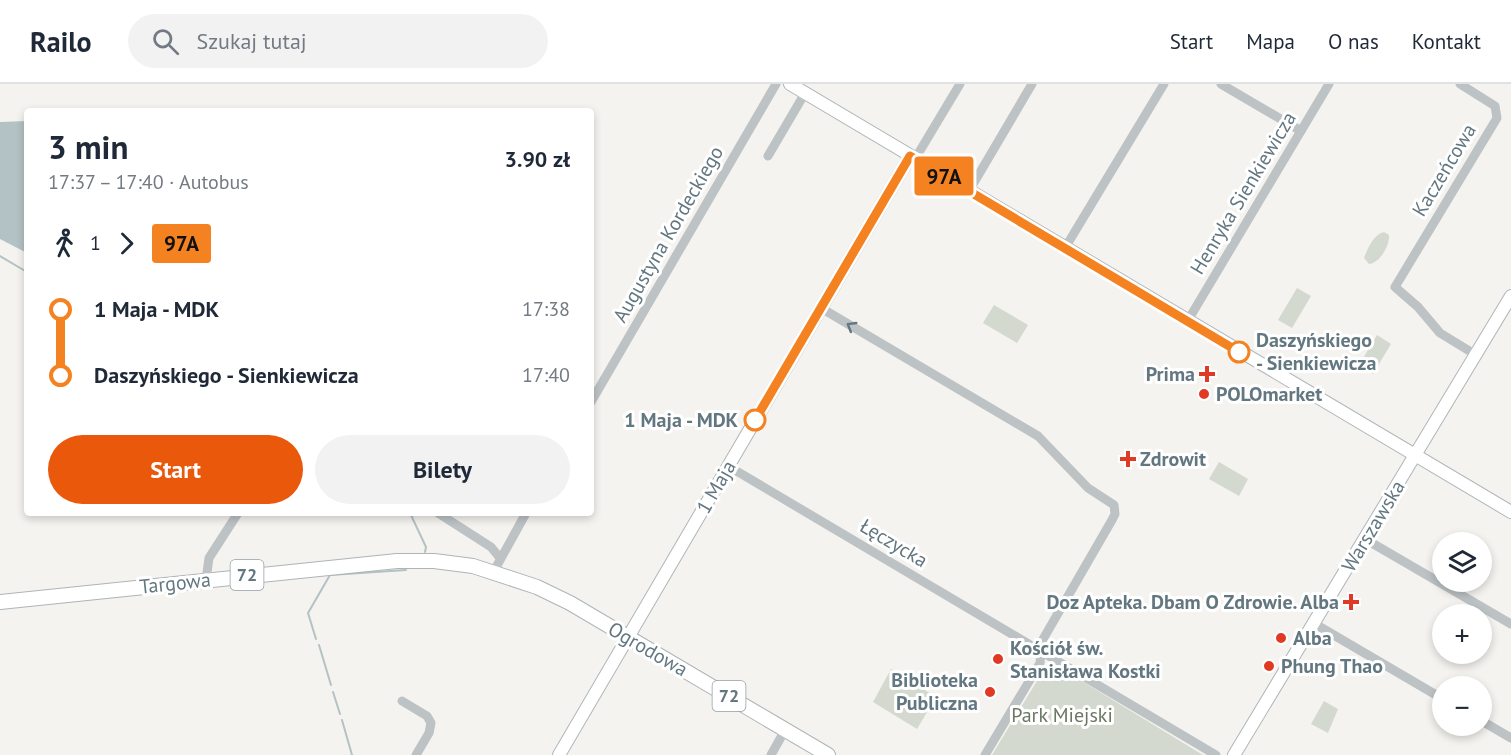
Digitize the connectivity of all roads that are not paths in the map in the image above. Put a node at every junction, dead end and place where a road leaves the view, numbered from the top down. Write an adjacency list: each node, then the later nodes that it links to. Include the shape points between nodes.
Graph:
1 (777, 84): 19 (street, Augustyna Kordeckiego)
2 (790, 84): 9 (street)
3 (960, 84): 12 (street)
4 (1032, 84): 13 (street)
5 (1164, 84): 14 (street)
6 (1221, 84): 10 (street)
7 (1329, 84): 10 (street, Henryka Sienkiewicza)
8 (1460, 84): 18 (street, Kaczeńcowa, via 1496,106 1497,118 1395,287 1419,307 1440,333)
9 (806, 93): 11 (street); 12 (street)
10 (1301, 131): 17 (street, Henryka Sienkiewicza)
11 (768, 156)
12 (913, 158): 13 (street); 16 (street, 1 Maja)
13 (969, 191): 14 (street)
14 (1065, 248): 17 (street)
15 (1511, 296): 18 (street, Warszawska)
16 (821, 308): 21 (street, 1 Maja); 33 (street, one-way to 16, via 1042,641 1115,510 1110,501 1088,488 1038,436)
17 (1187, 321): 20 (street)
18 (1476, 355): 20 (street, Warszawska)
19 (594, 397)
20 (1415, 457): 22 (street); 26 (street, Warszawska)
21 (728, 466): 32 (street, 1 Maja); 33 (street, Łęczycka)
22 (1511, 512)
23 (236, 516): 28 (street, via 209,558)
24 (443, 516): 27 (street, Ogrodowa, via 491,547)
25 (524, 516): 27 (street)
26 (1365, 539): 30 (street, Warszawska); 31 (street)
27 (497, 565): 28 (main road, Targowa / 72, via 397,561); 32 (main road, Ogrodowa / 72)
28 (206, 580): 29 (main road, Targowa / 72)
29 (0, 602)
30 (1315, 624): 34 (street); 45 (street, Warszawska)
31 (1511, 624)
32 (629, 638): 37 (main road, Ogrodowa / 72); 40 (street, 1 Maja)
33 (1041, 652): 43 (street, via 1040,663); 44 (street, Łęczycka)
34 (1432, 693)
35 (402, 701): 39 (street, via 427,716 431,723)
36 (1492, 727): 38 (street)
37 (785, 730): 41 (street); 42 (main road, Ogrodowa / 72)
38 (1511, 738)
39 (416, 755)
40 (559, 755)
41 (771, 755)
42 (828, 755)
43 (985, 755)
44 (1216, 755)
45 (1234, 755)

